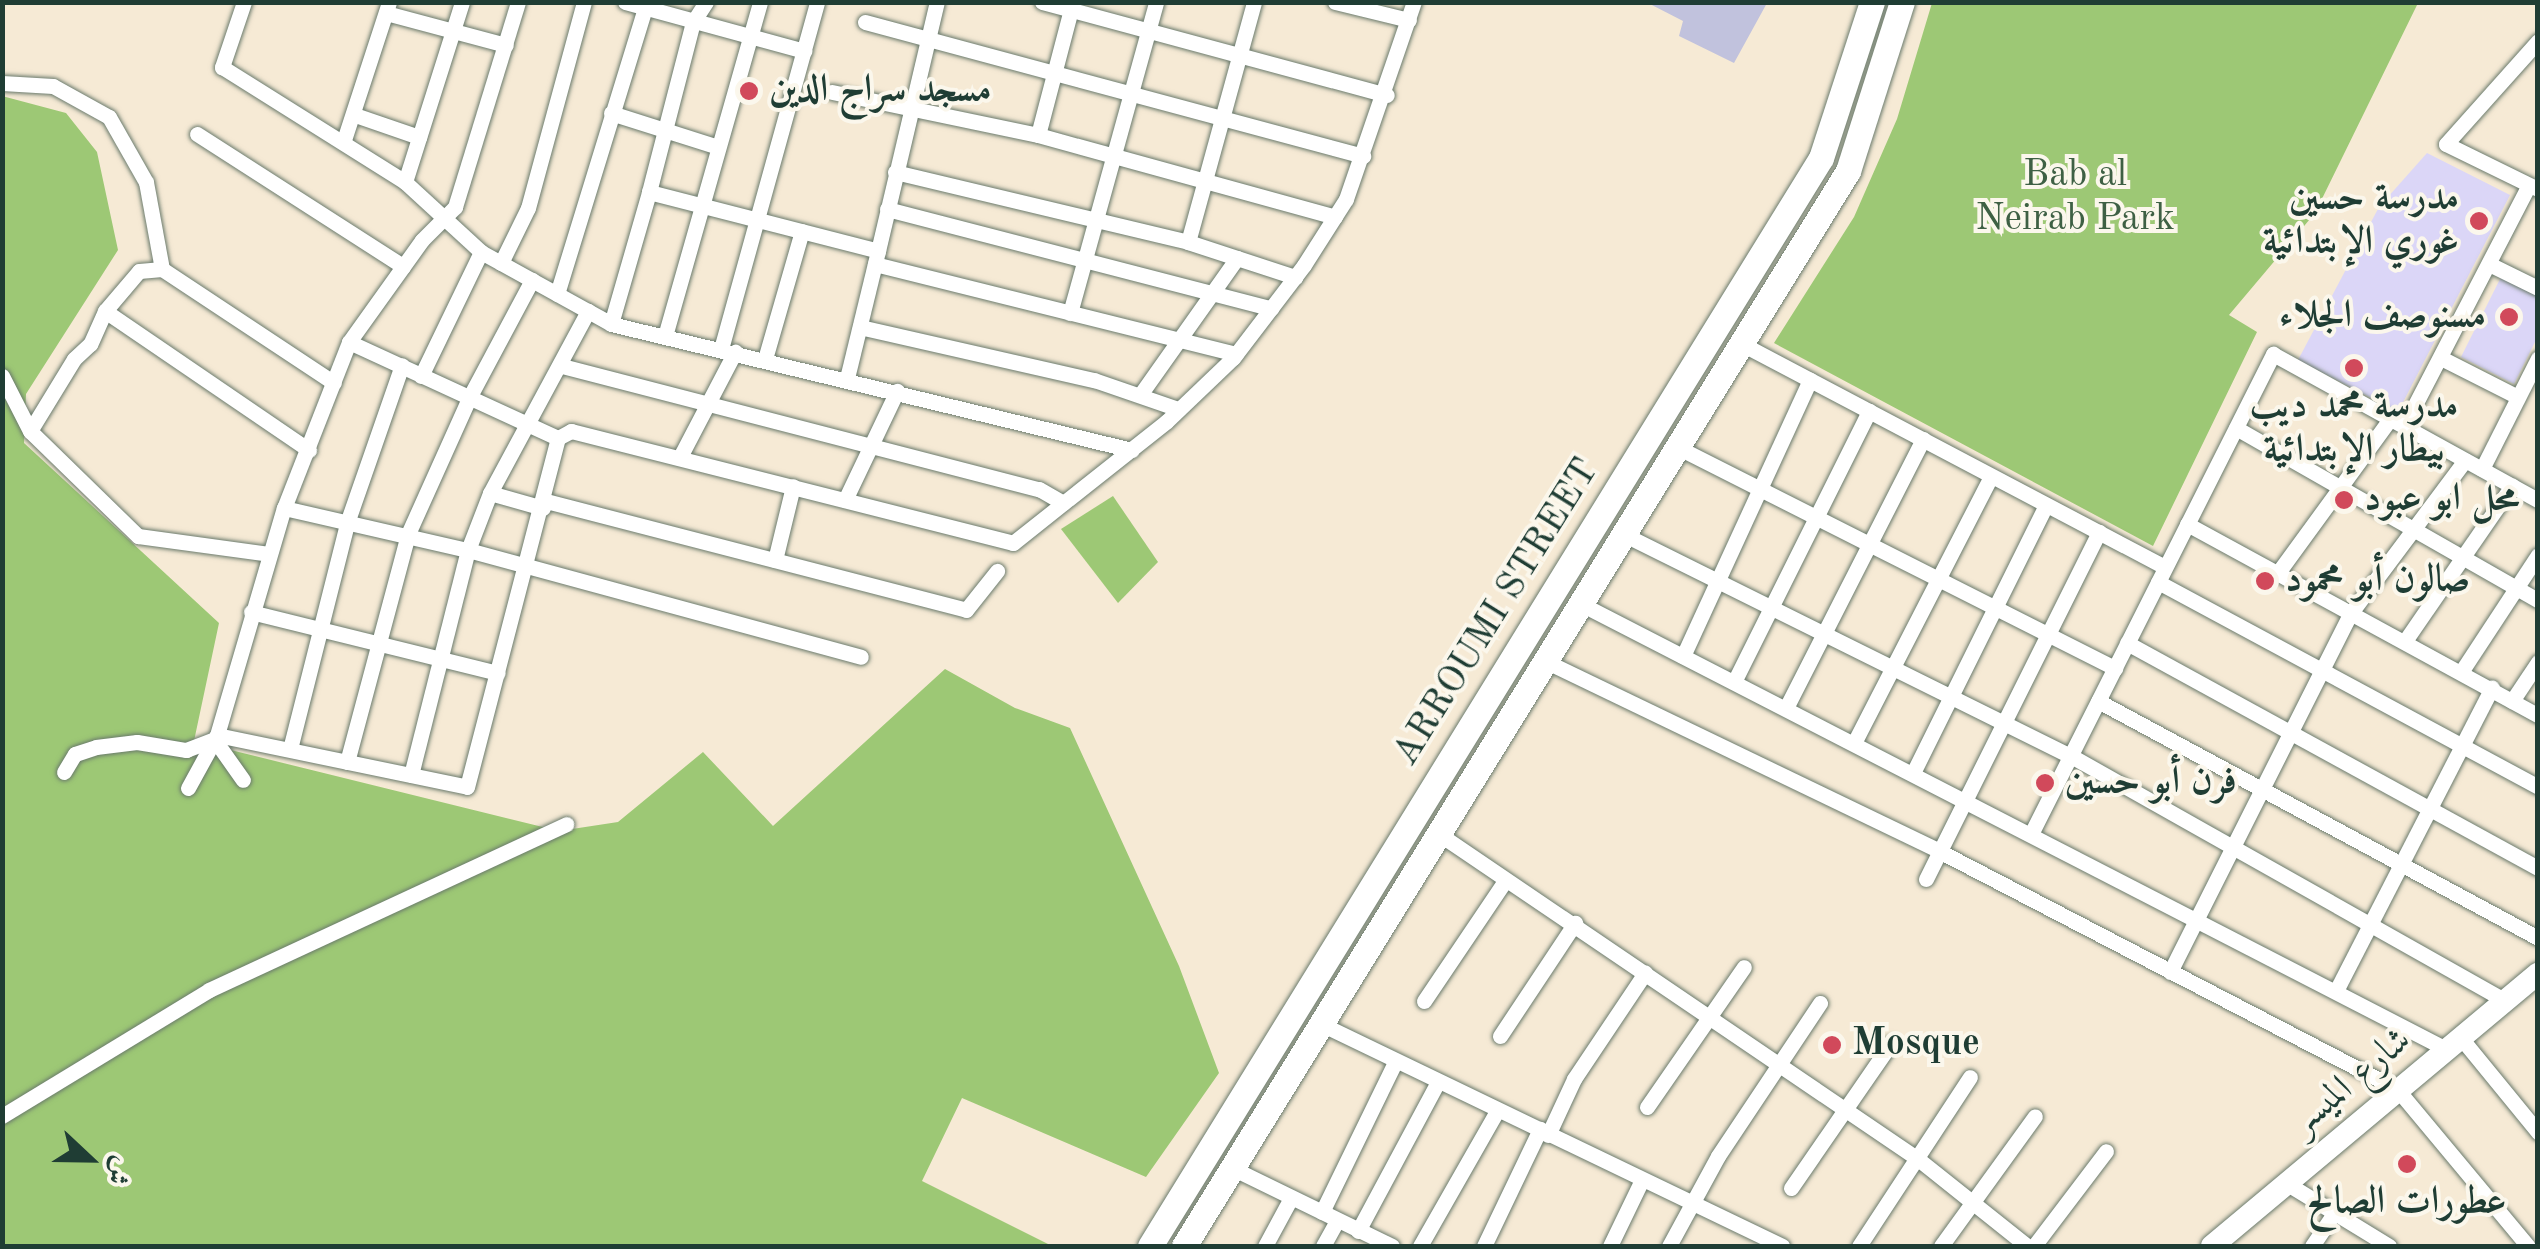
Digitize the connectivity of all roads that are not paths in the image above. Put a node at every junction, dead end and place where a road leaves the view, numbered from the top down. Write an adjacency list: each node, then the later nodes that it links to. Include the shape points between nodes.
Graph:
1 (244, 2): 44 (street, via 222,66)
2 (462, 2): 24 (street)
3 (518, 2): 28 (street)
4 (584, 2): 66 (street, via 528,208)
5 (706, 2): 21 (street)
6 (760, 2): 26 (street)
7 (817, 2): 30 (street)
8 (936, 2): 25 (street)
9 (1042, 2): 17 (street)
10 (1156, 2): 23 (street)
11 (1254, 2): 29 (street)
12 (1334, 2): 18 (street)
13 (1414, 2): 20 (street)
14 (1872, 2): 248 (main road, ARROUMI STREET, via 1821,158)
15 (1902, 2): 85 (main road, ARROUMI STREET, via 1848,171)
16 (638, 4): 21 (street); 37 (street)
17 (1072, 6): 23 (street); 31 (street)
18 (1372, 7): 20 (street)
19 (387, 8): 24 (street); 38 (street)
20 (1408, 20): 35 (street)
21 (693, 22): 26 (street); 40 (street)
22 (865, 22): 25 (street)
23 (1148, 28): 29 (street); 33 (street)
24 (453, 32): 28 (street); 43 (street)
25 (927, 36): 31 (street); 36 (street)
26 (750, 38): 30 (street); 45 (street)
27 (2538, 41): 51 (street, via 2446,144)
28 (506, 44): 58 (street)
29 (1240, 50): 35 (street); 39 (street)
30 (804, 51): 57 (street)
31 (1054, 72): 33 (street); 42 (street)
32 (2, 83): 60 (street, via 53,86 108,117 146,182)
33 (1130, 90): 39 (street); 46 (street)
34 (832, 92): 36 (street)
35 (1387, 95): 47 (street)
36 (908, 108): 42 (street); 48 (street)
37 (611, 113): 40 (street); 75 (street)
38 (356, 115): 43 (street); 44 (street)
39 (1222, 117): 47 (street); 49 (street)
40 (663, 128): 45 (street); 52 (street)
41 (197, 134): 68 (street)
42 (1038, 136): 46 (street)
43 (419, 137): 50 (street)
44 (344, 140): 50 (street)
45 (718, 146): 53 (street)
46 (1111, 154): 49 (street); 56 (street)
47 (1363, 156): 55 (street)
48 (895, 172): 54 (street); 56 (street)
49 (1206, 179): 55 (street); 61 (street)
50 (405, 182): 58 (street)
51 (2533, 187): 67 (street)
52 (648, 192): 53 (street); 80 (street)
53 (700, 205): 57 (street); 82 (street)
54 (887, 209): 63 (street); 64 (street)
55 (1335, 217): 71 (street)
56 (1096, 218): 61 (street); 63 (street)
57 (760, 220): 59 (street); 86 (street)
58 (446, 222): 62 (street); 68 (street)
59 (802, 231): 64 (street); 90 (street)
60 (155, 237): 69 (street); 70 (street)
61 (1188, 242): 65 (street)
62 (481, 252): 66 (street); 94 (street)
63 (1086, 256): 74 (street); 79 (street)
64 (876, 258): 79 (street); 81 (street)
65 (1237, 258): 71 (street); 74 (street)
66 (501, 262): 72 (street)
67 (2489, 264): 73 (street); 88 (street)
68 (403, 266): 84 (street)
69 (162, 269): 70 (street); 97 (street)
70 (139, 272): 77 (street)
71 (1295, 276): 76 (street)
72 (532, 280): 75 (street); 101 (street)
73 (2538, 288)
74 (1212, 292): 76 (street); 83 (street)
75 (557, 294): 78 (street)
76 (1271, 308): 87 (street)
77 (104, 310): 108 (street, via 90,344); 113 (street)
78 (588, 311): 80 (street); 92 (street)
79 (1070, 313): 83 (street)
80 (611, 324): 82 (street)
81 (860, 328): 95 (street); 99 (street)
82 (665, 336): 86 (street)
83 (1179, 340): 87 (street); 99 (street)
84 (350, 342): 91 (street); 97 (street)
85 (1740, 344): 96 (street); 112 (main road, ARROUMI STREET)
86 (728, 350): 90 (street); 102 (street)
87 (1236, 354): 103 (street)
88 (2442, 358): 100 (street); 105 (street)
89 (2538, 358): 100 (street)
90 (766, 359): 95 (street)
91 (402, 365): 94 (street); 131 (street)
92 (562, 366): 102 (street); 106 (street)
93 (2, 376): 108 (street)
94 (421, 376): 101 (street)
95 (846, 378): 98 (street)
96 (1810, 380): 104 (street); 122 (street)
97 (334, 383): 113 (street)
98 (898, 391): 111 (street); 114 (street)
99 (1140, 394): 103 (street)
100 (2518, 397): 117 (street)
101 (469, 398): 106 (street); 135 (street)
102 (707, 404): 111 (street); 115 (street)
103 (1178, 409): 114 (street)
104 (1869, 411): 110 (street); 130 (street)
105 (2397, 423): 107 (street, via 2273,354); 116 (street); 121 (street)
106 (528, 425): 109 (street); 123 (street)
107 (2236, 428): 121 (street); 132 (street)
108 (30, 431): 139 (street, via 138,536)
109 (558, 438): 115 (street, via 571,431); 126 (street)
110 (1923, 440): 118 (street); 137 (street)
111 (871, 446): 124 (street); 127 (street, via 1039,488)
112 (1677, 447): 122 (street); 136 (main road, ARROUMI STREET)
113 (309, 450): 129 (street)
114 (1132, 450): 127 (street)
115 (680, 457): 119 (street)
116 (2465, 460): 117 (street); 133 (street)
117 (2482, 469): 120 (street)
118 (1991, 476): 128 (street); 147 (street)
119 (793, 486): 124 (street); 142 (street)
120 (2512, 486): 125 (street); 140 (street)
121 (2339, 488): 133 (street); 146 (street)
122 (1760, 489): 130 (street); 148 (street)
123 (490, 492): 126 (street); 138 (street)
124 (845, 500): 127 (street, via 1003,543 1013,543)
125 (2538, 500)
126 (545, 504): 142 (street); 143 (street)
127 (1063, 504)
128 (2046, 504): 134 (street); 153 (street)
129 (284, 508): 131 (street); 139 (street)
130 (1816, 517): 137 (street); 152 (street)
131 (346, 523): 135 (street); 156 (street)
132 (2187, 524): 145 (street); 146 (street)
133 (2412, 530): 140 (street); 155 (street)
134 (2099, 532): 145 (street); 158 (street)
135 (408, 534): 138 (street); 161 (street)
136 (1624, 534): 148 (street); 151 (main road, ARROUMI STREET)
137 (1869, 544): 147 (street); 157 (street)
138 (468, 550): 143 (street); 164 (street)
139 (269, 554): 154 (street)
140 (2466, 554): 149 (street); 159 (street)
141 (2538, 555): 149 (street)
142 (774, 560): 144 (street, via 966,610)
143 (526, 566): 163 (street); 171 (street)
144 (997, 572)
145 (2162, 574): 160 (street); 170 (street)
146 (2277, 574): 155 (street)
147 (1938, 579): 153 (street); 167 (street)
148 (1717, 580): 152 (street); 162 (street)
149 (2519, 586): 150 (street); 169 (street)
150 (2538, 600)
151 (1580, 604): 162 (street); 165 (main road, ARROUMI STREET)
152 (1772, 607): 157 (street); 172 (street)
153 (1995, 607): 158 (street); 174 (street)
154 (251, 612): 156 (street); 181 (street)
155 (2350, 614): 159 (street); 170 (street)
156 (320, 630): 161 (street); 184 (street)
157 (1824, 633): 167 (street); 177 (street)
158 (2048, 634): 168 (street); 179 (street)
159 (2407, 638): 169 (street)
160 (2128, 643): 168 (street); 180 (street)
161 (375, 644): 164 (street); 186 (street)
162 (1683, 656): 172 (street)
163 (860, 657)
164 (440, 659): 171 (street); 189 (street)
165 (1545, 661): 197 (main road, ARROUMI STREET); 200 (street)
166 (2538, 662): 176 (street)
167 (1893, 667): 174 (street); 182 (street)
168 (2115, 668): 175 (street)
169 (2463, 669): 173 (street)
170 (2320, 670): 180 (street); 183 (street)
171 (498, 673): 189 (street, via 466,787)
172 (1734, 682): 177 (street)
173 (2492, 687): 176 (street); 183 (street)
174 (1951, 696): 179 (street); 188 (street)
175 (2098, 700): 185 (street); 192 (street)
176 (2512, 700): 178 (street)
177 (1786, 708): 182 (street)
178 (2538, 715)
179 (2004, 722): 185 (street); 194 (street)
180 (2288, 731): 192 (street); 195 (street)
181 (216, 737): 184 (street); 187 (street, via 186,750 137,742 96,747 76,754); 190 (street); 191 (street)
182 (1854, 743): 188 (street)
183 (2460, 745): 193 (street); 195 (street)
184 (290, 750): 186 (street)
185 (2071, 756): 198 (street); 199 (street)
186 (347, 762): 189 (street)
187 (64, 772)
188 (1913, 773): 194 (street)
189 (410, 775)
190 (243, 780)
191 (188, 788)
192 (2259, 788): 199 (street); 201 (street)
193 (2538, 788)
194 (1965, 800): 198 (street); 200 (street)
195 (2427, 807): 201 (street); 202 (street)
196 (566, 824): 230 (street, via 208,990)
197 (1439, 834): 204 (street); 218 (main road, ARROUMI STREET)
198 (2032, 834): 205 (street)
199 (2233, 846): 205 (street); 207 (street)
200 (1940, 852): 203 (street); 210 (street)
201 (2400, 860): 207 (street); 208 (street)
202 (2538, 868)
203 (1926, 879)
204 (1505, 881): 206 (street); 215 (street)
205 (2194, 922): 210 (street); 213 (street)
206 (1575, 923): 211 (street); 219 (street)
207 (2372, 924): 213 (street); 214 (street)
208 (2538, 938)
209 (1744, 967): 217 (street)
210 (2170, 972): 226 (street)
211 (1645, 973): 217 (street); 232 (street)
212 (2534, 982): 214 (main road, شارع الميسر)
213 (2337, 989): 221 (street)
214 (2504, 1000): 221 (main road, شارع الميسر)
215 (1424, 1001)
216 (1820, 1004): 223 (street)
217 (1709, 1016): 223 (street); 227 (street)
218 (1321, 1024): 222 (street); 236 (main road, ARROUMI STREET)
219 (1500, 1036)
220 (1891, 1043): 229 (street)
221 (2453, 1043): 226 (main road, شارع الميسر); 233 (street)
222 (1395, 1062): 225 (street); 243 (street)
223 (1778, 1064): 229 (street); 241 (street)
224 (1970, 1077): 235 (street)
225 (1438, 1082): 228 (street); 246 (street)
226 (2397, 1089): 238 (main road, شارع الميسر); 263 (street)
227 (1646, 1107)
228 (1497, 1111): 232 (street); 252 (street)
229 (1845, 1111): 235 (street); 239 (street)
230 (2, 1116)
231 (2035, 1116): 242 (street)
232 (1544, 1132): 237 (street); 253 (street)
233 (2538, 1132)
234 (2106, 1151): 259 (street)
235 (1918, 1158): 242 (street); 257 (street)
236 (1232, 1168): 240 (street); 249 (main road, ARROUMI STREET)
237 (1641, 1182): 241 (street); 254 (street)
238 (2286, 1183): 244 (street); 260 (main road, شارع الميسر)
239 (1791, 1188)
240 (1291, 1198): 243 (street); 250 (street)
241 (1692, 1200): 255 (street); 256 (street)
242 (1974, 1203): 258 (street); 259 (street)
243 (1322, 1212): 245 (street)
244 (2334, 1213): 261 (street); 262 (street)
245 (1338, 1220): 246 (street); 251 (street)
246 (1358, 1231): 247 (street)
247 (1386, 1245)
248 (1150, 1246)
249 (1184, 1246)
250 (1266, 1246)
251 (1323, 1246)
252 (1420, 1246)
253 (1484, 1246)
254 (1610, 1246)
255 (1669, 1246)
256 (1782, 1246)
257 (1859, 1246)
258 (1941, 1246)
259 (2030, 1246)
260 (2212, 1246)
261 (2312, 1246)
262 (2388, 1246)
263 (2528, 1246)

